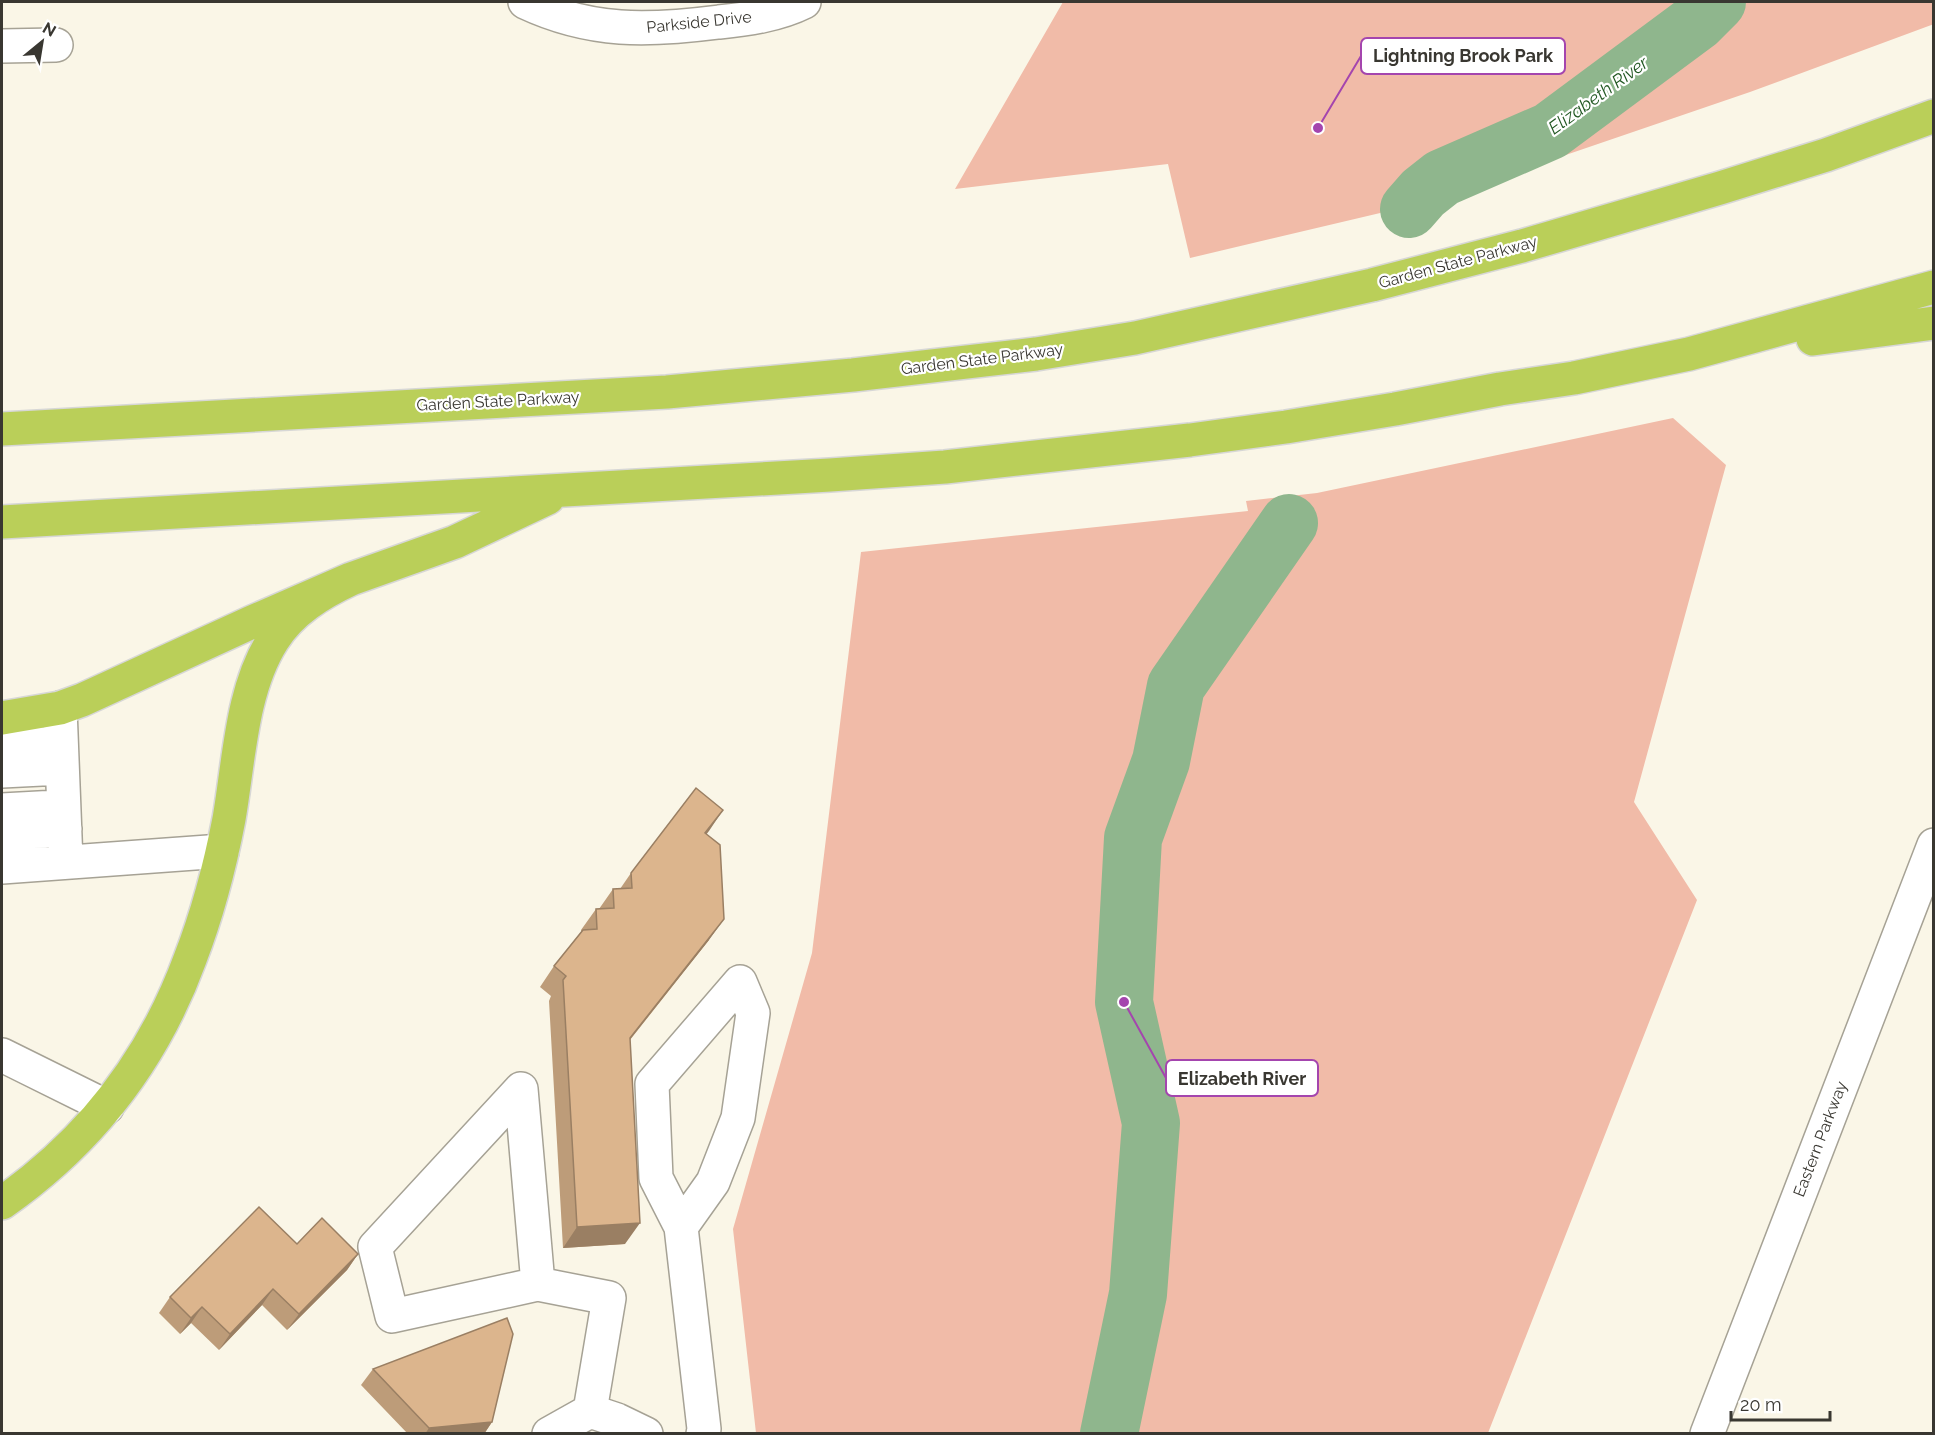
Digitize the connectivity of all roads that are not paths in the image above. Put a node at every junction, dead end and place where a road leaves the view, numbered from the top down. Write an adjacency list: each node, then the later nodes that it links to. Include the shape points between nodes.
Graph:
1 (525, 2): 2 (street, Parkside Drive, via 577,21 621,28 672,28 770,14)
2 (804, 2)
3 (56, 45): 4 (street)
4 (2, 46)
5 (1934, 116): 9 (highway, Garden State Parkway, via 1784,168 1522,246 1372,285 1135,338 1036,354 667,392)
6 (1934, 287): 8 (highway)
7 (1934, 323): 8 (highway)
8 (1689, 354): 10 (highway, via 1575,378 1190,440 945,467)
9 (2, 429)
10 (563, 491): 11 (highway); 12 (highway, via 455,542)
11 (2, 522)
12 (351, 579): 13 (highway); 22 (highway, via 327,590 287,621 261,663 245,716)
13 (60, 708): 14 (highway); 16 (street)
14 (2, 718)
15 (2, 746): 16 (street)
16 (62, 755): 17 (street); 19 (street)
17 (2, 771)
18 (2, 810): 19 (street)
19 (64, 818): 20 (street); 23 (street)
20 (2, 834)
21 (1934, 845): 34 (street, Eastern Parkway)
22 (222, 851): 23 (street); 26 (highway, via 177,991 144,1053)
23 (66, 862): 24 (street)
24 (2, 867)
25 (2, 1055): 26 (street)
26 (107, 1107): 27 (highway, via 75,1143)
27 (2, 1203)
28 (681, 1227): 28 (street, via 656,1178 652,1084 740,982 753,1012 738,1118 713,1182); 33 (street)
29 (538, 1284): 29 (street, via 392,1317 375,1247 521,1089); 30 (street, via 609,1298)
30 (590, 1411): 31 (street); 32 (street)
31 (549, 1434)
32 (646, 1434)
33 (703, 1434)
34 (1707, 1434)

